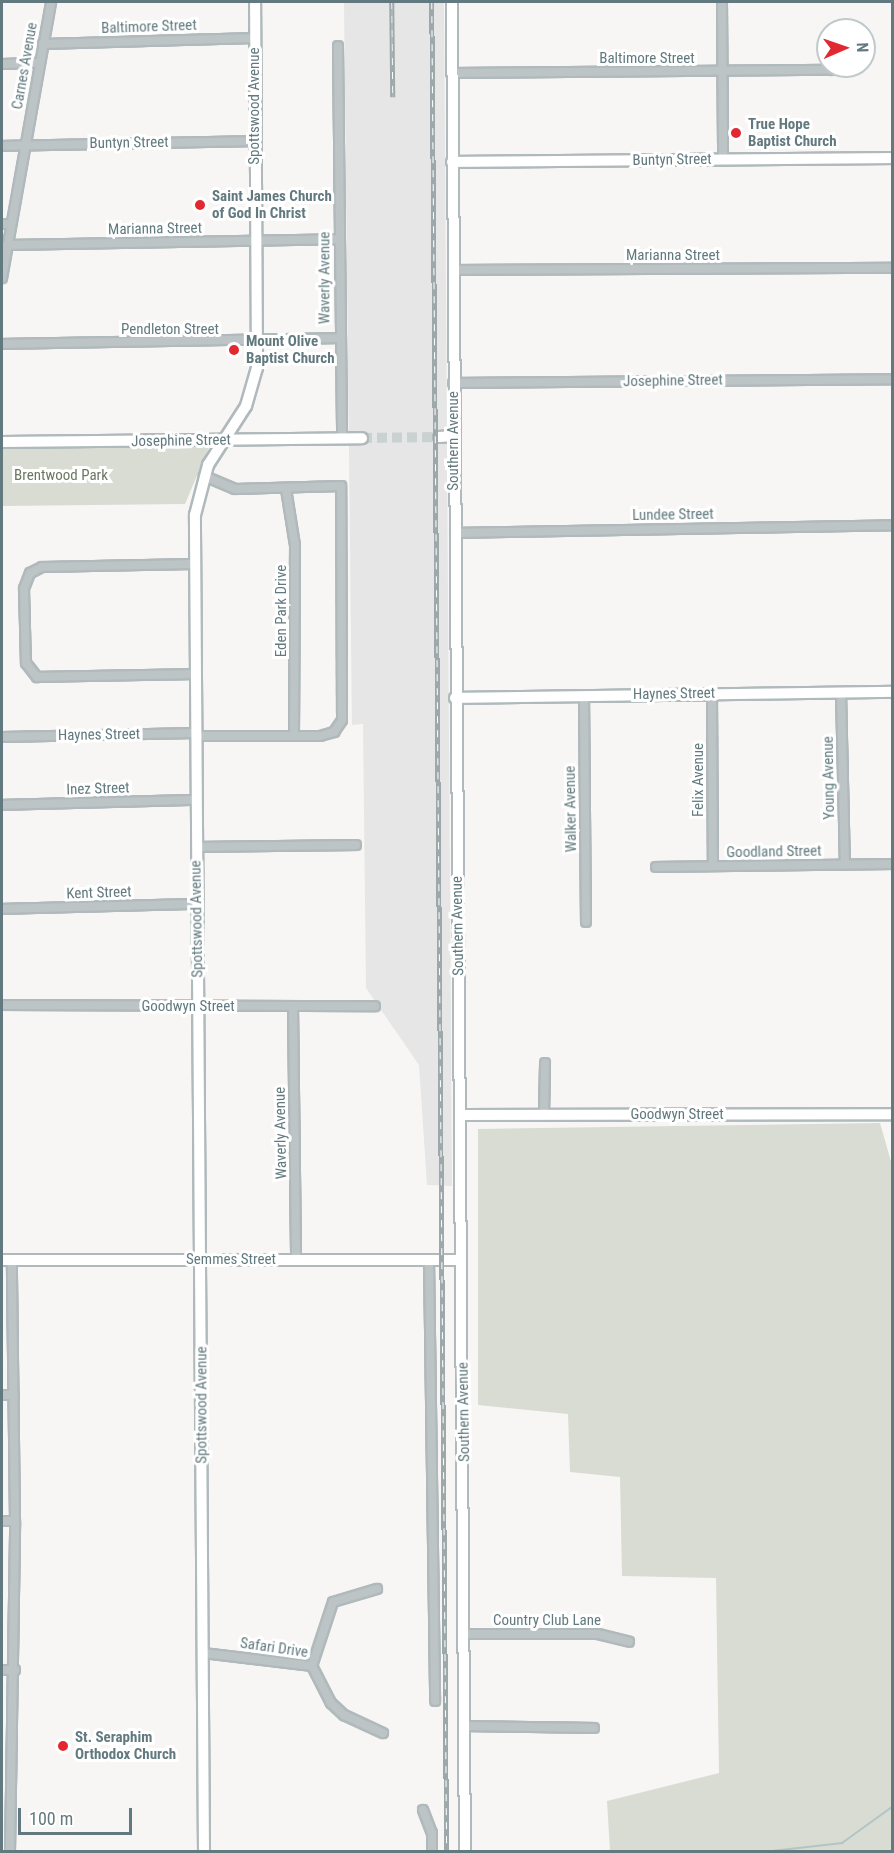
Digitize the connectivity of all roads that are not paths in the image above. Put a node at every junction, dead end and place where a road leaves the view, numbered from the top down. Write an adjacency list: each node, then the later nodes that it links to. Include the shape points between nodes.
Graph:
1 (51, 2): 6 (street, Carnes Avenue)
2 (255, 2): 5 (street, Spottswood Avenue)
3 (452, 2): 12 (street, Southern Avenue)
4 (722, 2): 11 (street)
5 (255, 38): 6 (street, Baltimore Street); 13 (street, Spottswood Avenue)
6 (44, 44): 8 (street, Carnes Avenue)
7 (338, 46): 21 (street, Waverly Avenue)
8 (39, 63): 9 (street); 14 (street, Carnes Avenue)
9 (2, 64)
10 (816, 70): 11 (street, Baltimore Street)
11 (722, 72): 12 (street, Baltimore Street); 17 (street)
12 (451, 73): 18 (street, Southern Avenue)
13 (256, 141): 14 (street, Buntyn Street); 22 (street, Spottswood Avenue)
14 (25, 145): 15 (street, Buntyn Street); 20 (street, Carnes Avenue)
15 (2, 146)
16 (892, 158): 17 (street, Buntyn Street)
17 (723, 159): 18 (street, Buntyn Street)
18 (452, 162): 25 (street, Southern Avenue)
19 (2, 224): 20 (street)
20 (11, 224): 23 (street, Carnes Avenue)
21 (338, 239): 22 (street, Marianna Street); 27 (street, Waverly Avenue)
22 (256, 241): 23 (street, Marianna Street); 28 (street, Spottswood Avenue)
23 (7, 245): 26 (street, Carnes Avenue)
24 (892, 268): 25 (street, Marianna Street)
25 (453, 270): 31 (street, Southern Avenue)
26 (2, 278)
27 (339, 338): 28 (street, Pendleton Street); 34 (street, Waverly Avenue)
28 (258, 342): 29 (street, Pendleton Street); 36 (street, Spottswood Avenue, via 252,389)
29 (2, 345)
30 (892, 379): 31 (street, Josephine Street)
31 (453, 383): 33 (street, Southern Avenue)
32 (439, 436): 33 (street)
33 (453, 436): 41 (street, Southern Avenue)
34 (342, 438): 35 (street, Josephine Street); 36 (street, Josephine Street)
35 (362, 438)
36 (225, 440): 37 (street, Josephine Street); 38 (street, Spottswood Avenue)
37 (2, 442)
38 (204, 476): 39 (street, via 235,489); 42 (street, Spottswood Avenue, via 195,515)
39 (286, 489): 50 (street, Eden Park Drive, via 296,545); 50 (street, Haynes Street, via 341,486 342,720 331,733)
40 (892, 525): 41 (street, Lundee Street)
41 (455, 532): 48 (street, Southern Avenue)
42 (194, 564): 43 (street, Spottswood Avenue); 43 (street, via 42,567 30,573 24,584 25,656 33,674 47,678)
43 (195, 674): 49 (street, Spottswood Avenue)
44 (841, 692): 45 (street, Haynes Street); 46 (street, Haynes Street); 56 (street, Young Avenue)
45 (892, 692)
46 (712, 693): 47 (street, Haynes Street); 58 (street, Felix Avenue)
47 (584, 695): 48 (street, Haynes Street); 62 (street, Walker Avenue)
48 (455, 698): 69 (street, Southern Avenue)
49 (196, 735): 50 (street, Haynes Street); 51 (street, Haynes Street); 52 (street, Spottswood Avenue)
50 (294, 735)
51 (2, 737)
52 (196, 800): 53 (street, Inez Street); 55 (street, Spottswood Avenue)
53 (2, 805)
54 (356, 845): 55 (street)
55 (196, 847): 60 (street, Spottswood Avenue)
56 (845, 864): 57 (street, Goodland Street); 58 (street, Goodland Street)
57 (892, 864)
58 (713, 866): 59 (street, Goodland Street)
59 (656, 867)
60 (197, 904): 61 (street, Kent Street); 65 (street, Spottswood Avenue)
61 (2, 909)
62 (586, 922)
63 (2, 1005): 65 (street, Goodwyn Street)
64 (375, 1006): 66 (street, Goodwyn Street)
65 (198, 1007): 66 (street, Goodwyn Street); 72 (street, Spottswood Avenue)
66 (293, 1007): 73 (street, Waverly Avenue)
67 (545, 1063): 70 (street)
68 (892, 1114): 70 (street, Goodwyn Street)
69 (461, 1115): 70 (street, Goodwyn Street); 75 (street, Southern Avenue)
70 (544, 1116)
71 (7, 1260): 72 (street, Semmes Street); 77 (street)
72 (202, 1260): 73 (street, Semmes Street); 83 (street, Spottswood Avenue)
73 (296, 1260): 74 (street, Semmes Street)
74 (429, 1260): 75 (street, Semmes Street); 87 (street)
75 (462, 1260): 81 (street, Southern Avenue)
76 (2, 1395): 77 (street)
77 (14, 1395): 79 (street)
78 (2, 1521): 79 (street)
79 (15, 1521): 86 (street)
80 (377, 1589): 84 (street, via 333,1602)
81 (464, 1634): 82 (street, Country Club Lane, via 598,1634); 88 (street, Southern Avenue)
82 (629, 1642)
83 (203, 1653): 84 (street, Safari Drive); 93 (street, Spottswood Avenue)
84 (312, 1666): 90 (street, Safari Drive, via 331,1704 344,1715)
85 (2, 1670): 86 (street)
86 (15, 1670): 92 (street)
87 (435, 1701)
88 (465, 1726): 89 (street); 95 (street, Southern Avenue)
89 (594, 1728)
90 (383, 1733)
91 (423, 1810): 94 (street, via 432,1833)
92 (10, 1851)
93 (204, 1851)
94 (432, 1851)
95 (465, 1851)

